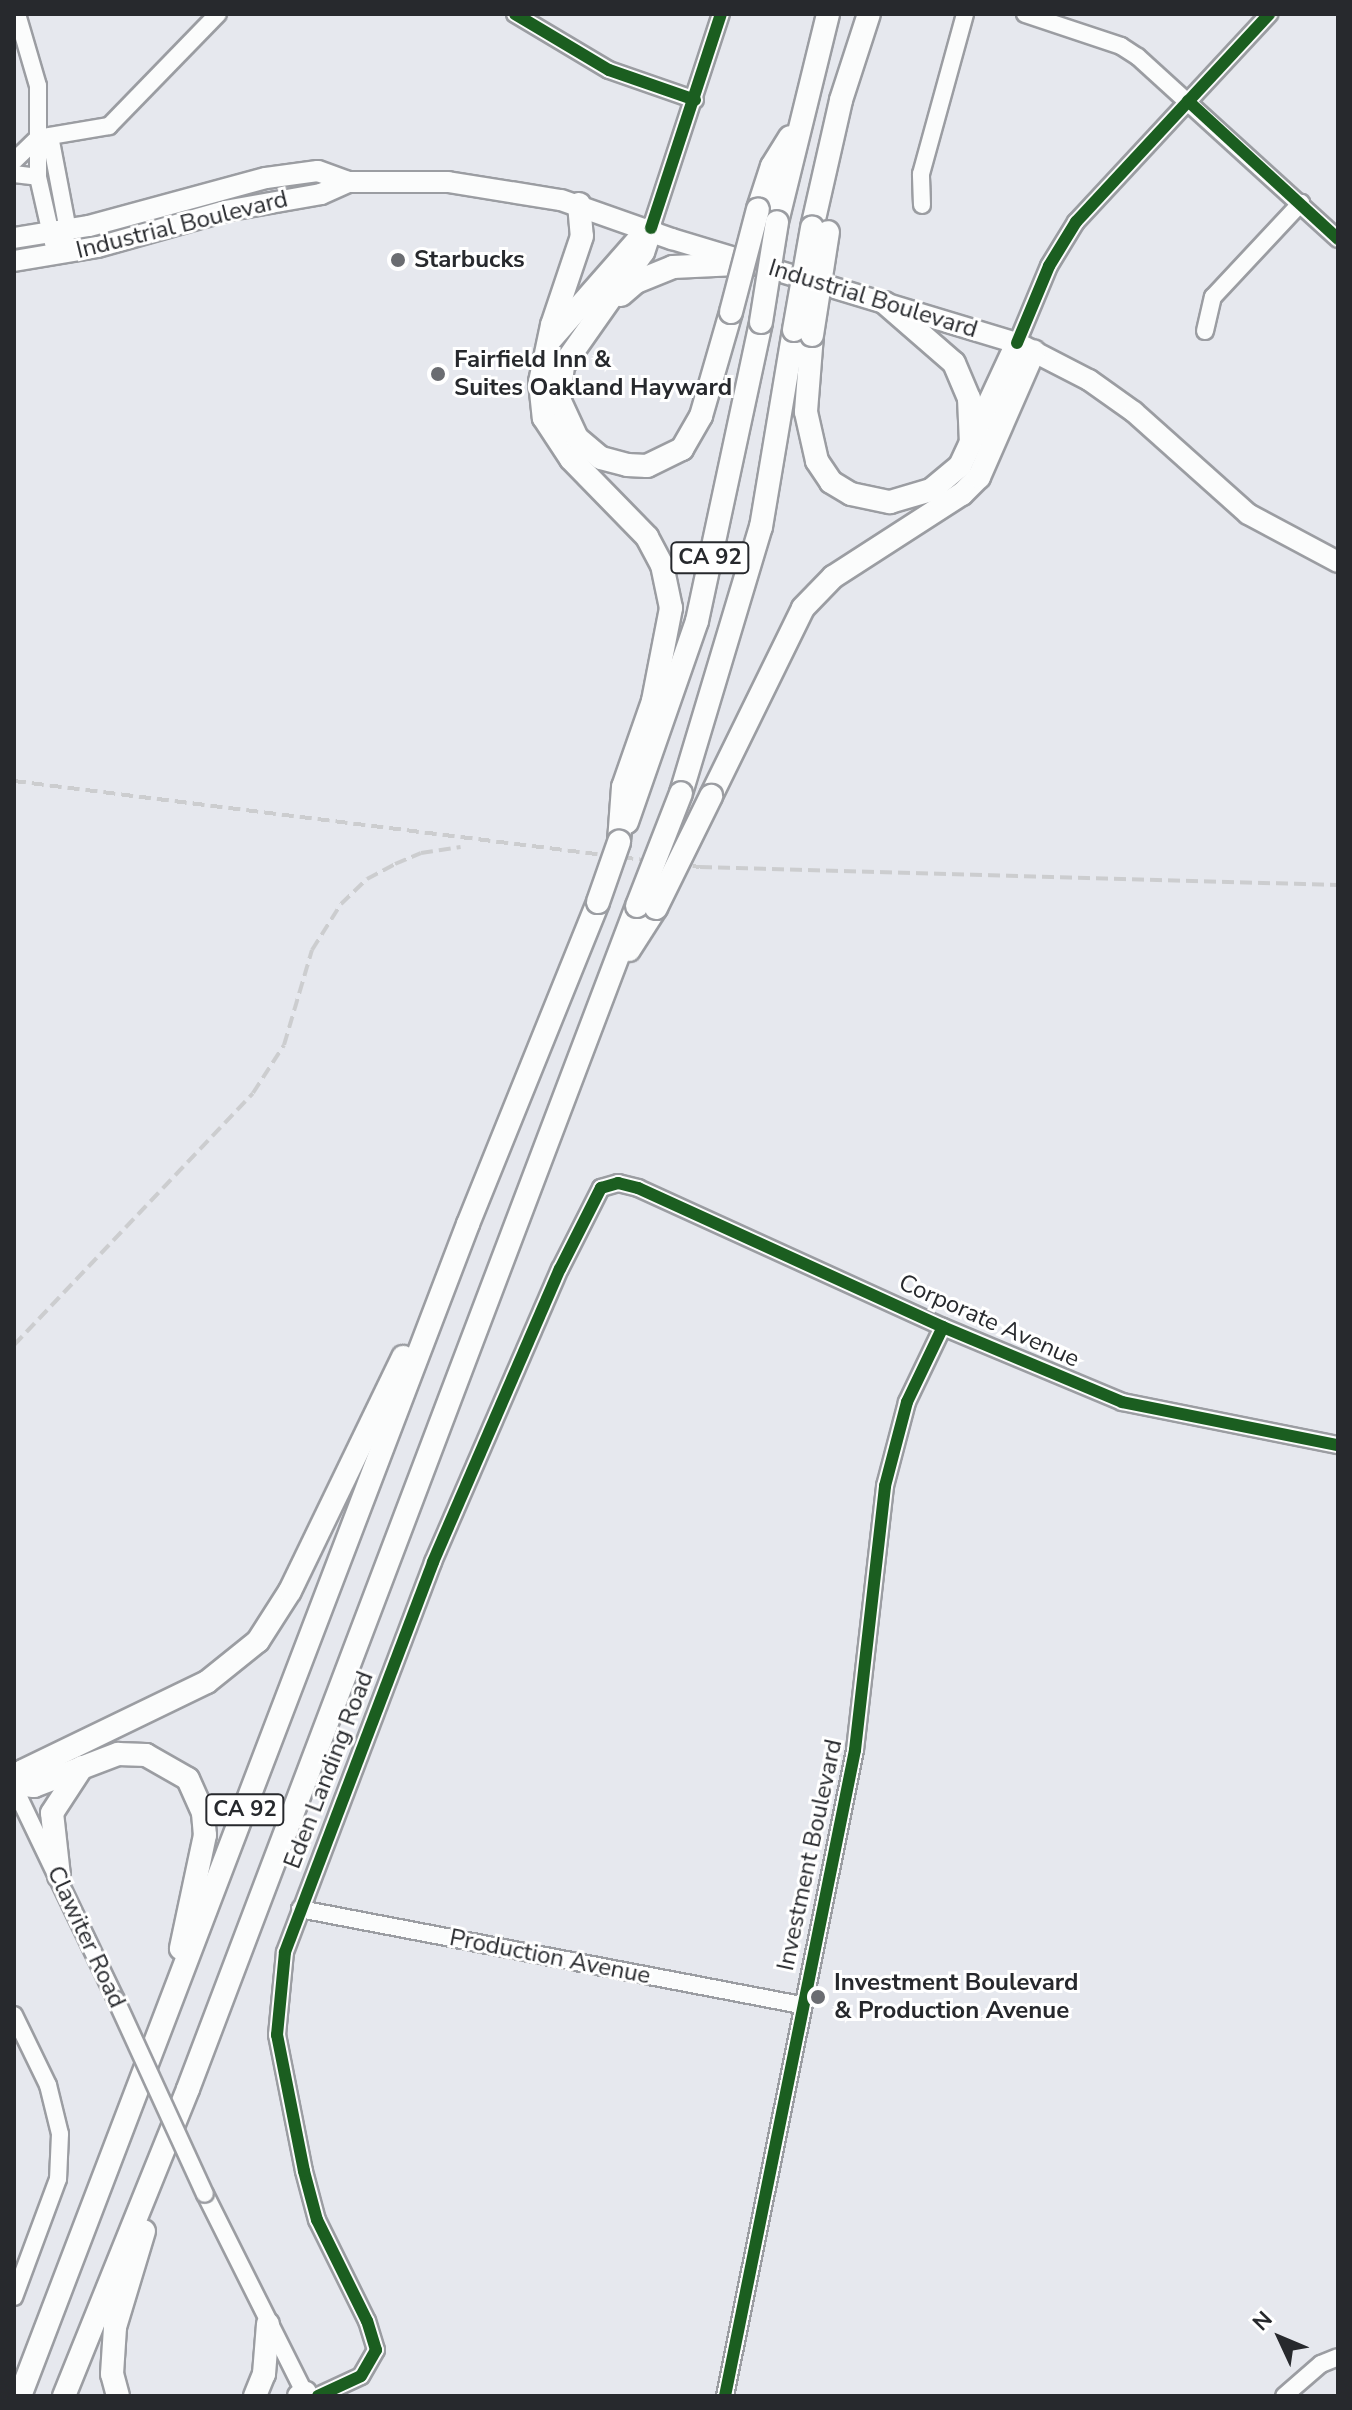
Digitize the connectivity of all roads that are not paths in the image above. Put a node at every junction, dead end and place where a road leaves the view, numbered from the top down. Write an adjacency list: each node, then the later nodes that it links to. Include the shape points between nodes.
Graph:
1 (17, 14): 13 (street, via 38,86)
2 (218, 14): 13 (street, via 109,126)
3 (515, 14): 10 (street, via 609,70)
4 (721, 14): 10 (street)
5 (828, 14): 12 (highway, CA 92)
6 (869, 14): 32 (highway, CA 92, bridge, via 856,54)
7 (965, 14): 21 (street, via 921,174)
8 (1025, 14): 11 (street, via 1121,46)
9 (1269, 14): 11 (street)
10 (695, 100): 22 (street)
11 (1188, 101): 19 (street); 34 (street, via 1061,243)
12 (799, 122): 30 (highway, bridge, via 772,166 695,431 682,449 647,466 601,458 577,438 563,413 563,366); 37 (highway, CA 92, bridge, via 697,621)
13 (44, 137): 14 (street); 17 (street); 18 (street)
14 (14, 161)
15 (14, 174): 17 (street)
16 (348, 182): 20 (main road, Industrial Boulevard, via 448,182); 23 (main road, Industrial Boulevard, via 318,171 266,178); 26 (main road, Industrial Boulevard, via 321,194 225,211)
17 (39, 183): 18 (street); 23 (street)
18 (60, 187): 23 (street)
19 (1301, 203): 25 (street); 31 (street, via 1213,297)
20 (579, 204): 22 (main road, Industrial Boulevard); 33 (highway, via 582,236)
21 (922, 205)
22 (651, 228): 28 (main road, Industrial Boulevard); 30 (highway, via 643,252); 33 (highway, via 630,245)
23 (58, 232): 24 (main road, Industrial Boulevard); 26 (street)
24 (14, 238)
25 (1338, 239)
26 (59, 255): 27 (main road, Industrial Boulevard)
27 (14, 261)
28 (758, 263): 29 (main road, Industrial Boulevard); 30 (highway, via 655,272)
29 (885, 303): 34 (main road, Industrial Boulevard); 35 (highway, via 954,363 969,398)
30 (599, 314)
31 (1205, 331)
32 (803, 333): 35 (highway, via 806,427 817,461 831,482 876,501 904,501 943,483); 38 (highway, CA 92, bridge, via 761,527)
33 (550, 340): 37 (highway, via 540,382 550,431 647,537 669,595 670,624)
34 (1026, 347): 35 (highway); 36 (main road, Industrial Boulevard, via 1134,412 1248,514); 38 (highway, bridge, via 979,477 962,494 833,577 803,608 711,796)
35 (971, 448)
36 (1338, 562)
37 (632, 788): 40 (highway, CA 92, bridge, via 598,902)
38 (647, 907): 51 (highway, CA 92, via 611,973)
39 (638, 1188): 41 (street, Corporate Avenue); 46 (street, Eden Landing Road, via 609,1184 594,1197 433,1562)
40 (468, 1224): 44 (highway, via 445,1260 338,1497 258,1641 207,1682 23,1771); 49 (highway, CA 92)
41 (943, 1327): 42 (street, Corporate Avenue, via 1122,1402); 47 (street, Investment Boulevard, via 907,1402 885,1486 855,1750)
42 (1338, 1445)
43 (89, 1761): 44 (highway, via 34,1786); 45 (highway, via 64,1788 52,1813); 49 (highway, via 118,1754 166,1762 196,1790 203,1813 205,1835 195,1888)
44 (14, 1784): 45 (street, Clawiter Road)
45 (59, 1876): 50 (street, Clawiter Road, bridge)
46 (300, 1909): 47 (street, Production Avenue); 55 (street, Eden Landing Road, via 279,1980 281,2065 317,2220 376,2350 361,2376)
47 (801, 2005): 60 (street, Investment Boulevard)
48 (14, 2015): 52 (street, via 48,2085 60,2134 58,2179)
49 (157, 2043): 56 (highway, CA 92)
50 (154, 2089): 53 (street, Eden Landing Road, bridge)
51 (188, 2089): 57 (highway, CA 92); 58 (highway, via 115,2327 112,2374)
52 (14, 2297)
53 (268, 2324): 55 (street, Eden Landing Road); 59 (highway, via 264,2374)
54 (1338, 2357): 61 (street, via 1321,2364)
55 (307, 2395)
56 (20, 2396)
57 (64, 2396)
58 (118, 2396)
59 (255, 2396)
60 (725, 2396)
61 (1284, 2396)

